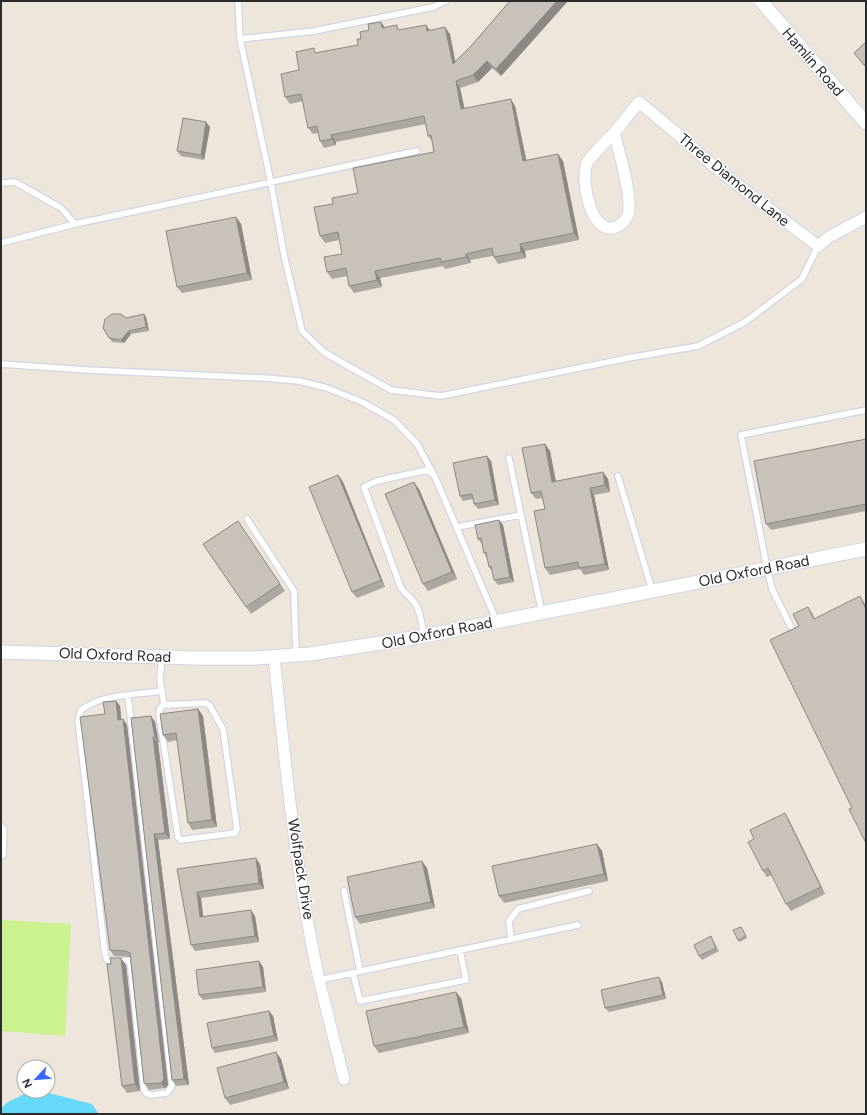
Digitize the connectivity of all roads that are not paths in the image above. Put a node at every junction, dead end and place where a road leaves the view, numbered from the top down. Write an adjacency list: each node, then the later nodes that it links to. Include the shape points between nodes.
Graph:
1 (238, 1): 4 (lane)
2 (446, 1): 4 (lane, via 433,7 314,31)
3 (761, 1): 5 (street, Hamlin Road)
4 (240, 39): 9 (lane)
5 (866, 123)
6 (614, 133): 6 (street, Three Diamond Lane, via 588,162 585,170 586,189 593,215 599,223 609,228 623,222 628,214 627,188); 13 (street, Three Diamond Lane, via 639,102 717,169)
7 (417, 151): 9 (lane)
8 (1, 183): 11 (lane, via 15,182 61,208)
9 (272, 183): 11 (lane); 13 (lane, via 284,255 302,331 325,353 391,390 441,396 698,346 745,322 802,279)
10 (866, 217): 13 (street, via 829,237)
11 (76, 224): 12 (lane)
12 (1, 243)
13 (818, 246)
14 (1, 364): 20 (lane, via 264,378 299,381 327,388 362,402 394,420 417,444)
15 (866, 410): 18 (lane, via 741,435)
16 (509, 458): 21 (lane)
17 (754, 462): 18 (lane)
18 (746, 463): 25 (lane)
19 (618, 476): 26 (lane)
20 (435, 477): 23 (lane); 30 (lane, via 427,470 377,481 364,487 401,588 406,596 416,603)
21 (522, 515): 23 (lane); 27 (lane)
22 (247, 519): 32 (lane, via 294,591)
23 (457, 527): 28 (lane)
24 (866, 549): 25 (street, Old Oxford Road)
25 (767, 568): 26 (street, Old Oxford Road); 29 (lane, via 772,589)
26 (652, 590): 27 (street, Old Oxford Road)
27 (542, 613): 28 (street, Old Oxford Road)
28 (497, 622): 30 (street, Old Oxford Road)
29 (791, 627)
30 (424, 636): 32 (street, Old Oxford Road, via 351,649)
31 (1, 652): 33 (street, Old Oxford Road)
32 (296, 655): 34 (street, Old Oxford Road)
33 (162, 657): 34 (street, Old Oxford Road); 35 (lane)
34 (274, 657): 47 (street, Wolfpack Drive, via 296,848)
35 (161, 691): 36 (lane); 37 (lane)
36 (128, 696): 36 (lane, via 89,704 81,710 78,720 105,954 107,960 130,961 144,1090 150,1095 167,1093 172,1086)
37 (164, 705): 37 (lane, via 206,703 217,716 223,729 237,829 235,833 181,840 178,838 159,714 160,708)
38 (1, 826): 39 (lane, via 4,829)
39 (1, 856)
40 (344, 891): 45 (lane)
41 (589, 891): 43 (lane, via 518,910 508,921)
42 (578, 925): 43 (lane)
43 (511, 939): 44 (lane)
44 (460, 950): 45 (lane); 46 (lane, via 466,980 360,1001)
45 (360, 971): 46 (lane)
46 (353, 973): 47 (lane)
47 (319, 980): 48 (street, Wolfpack Drive)
48 (344, 1079)

